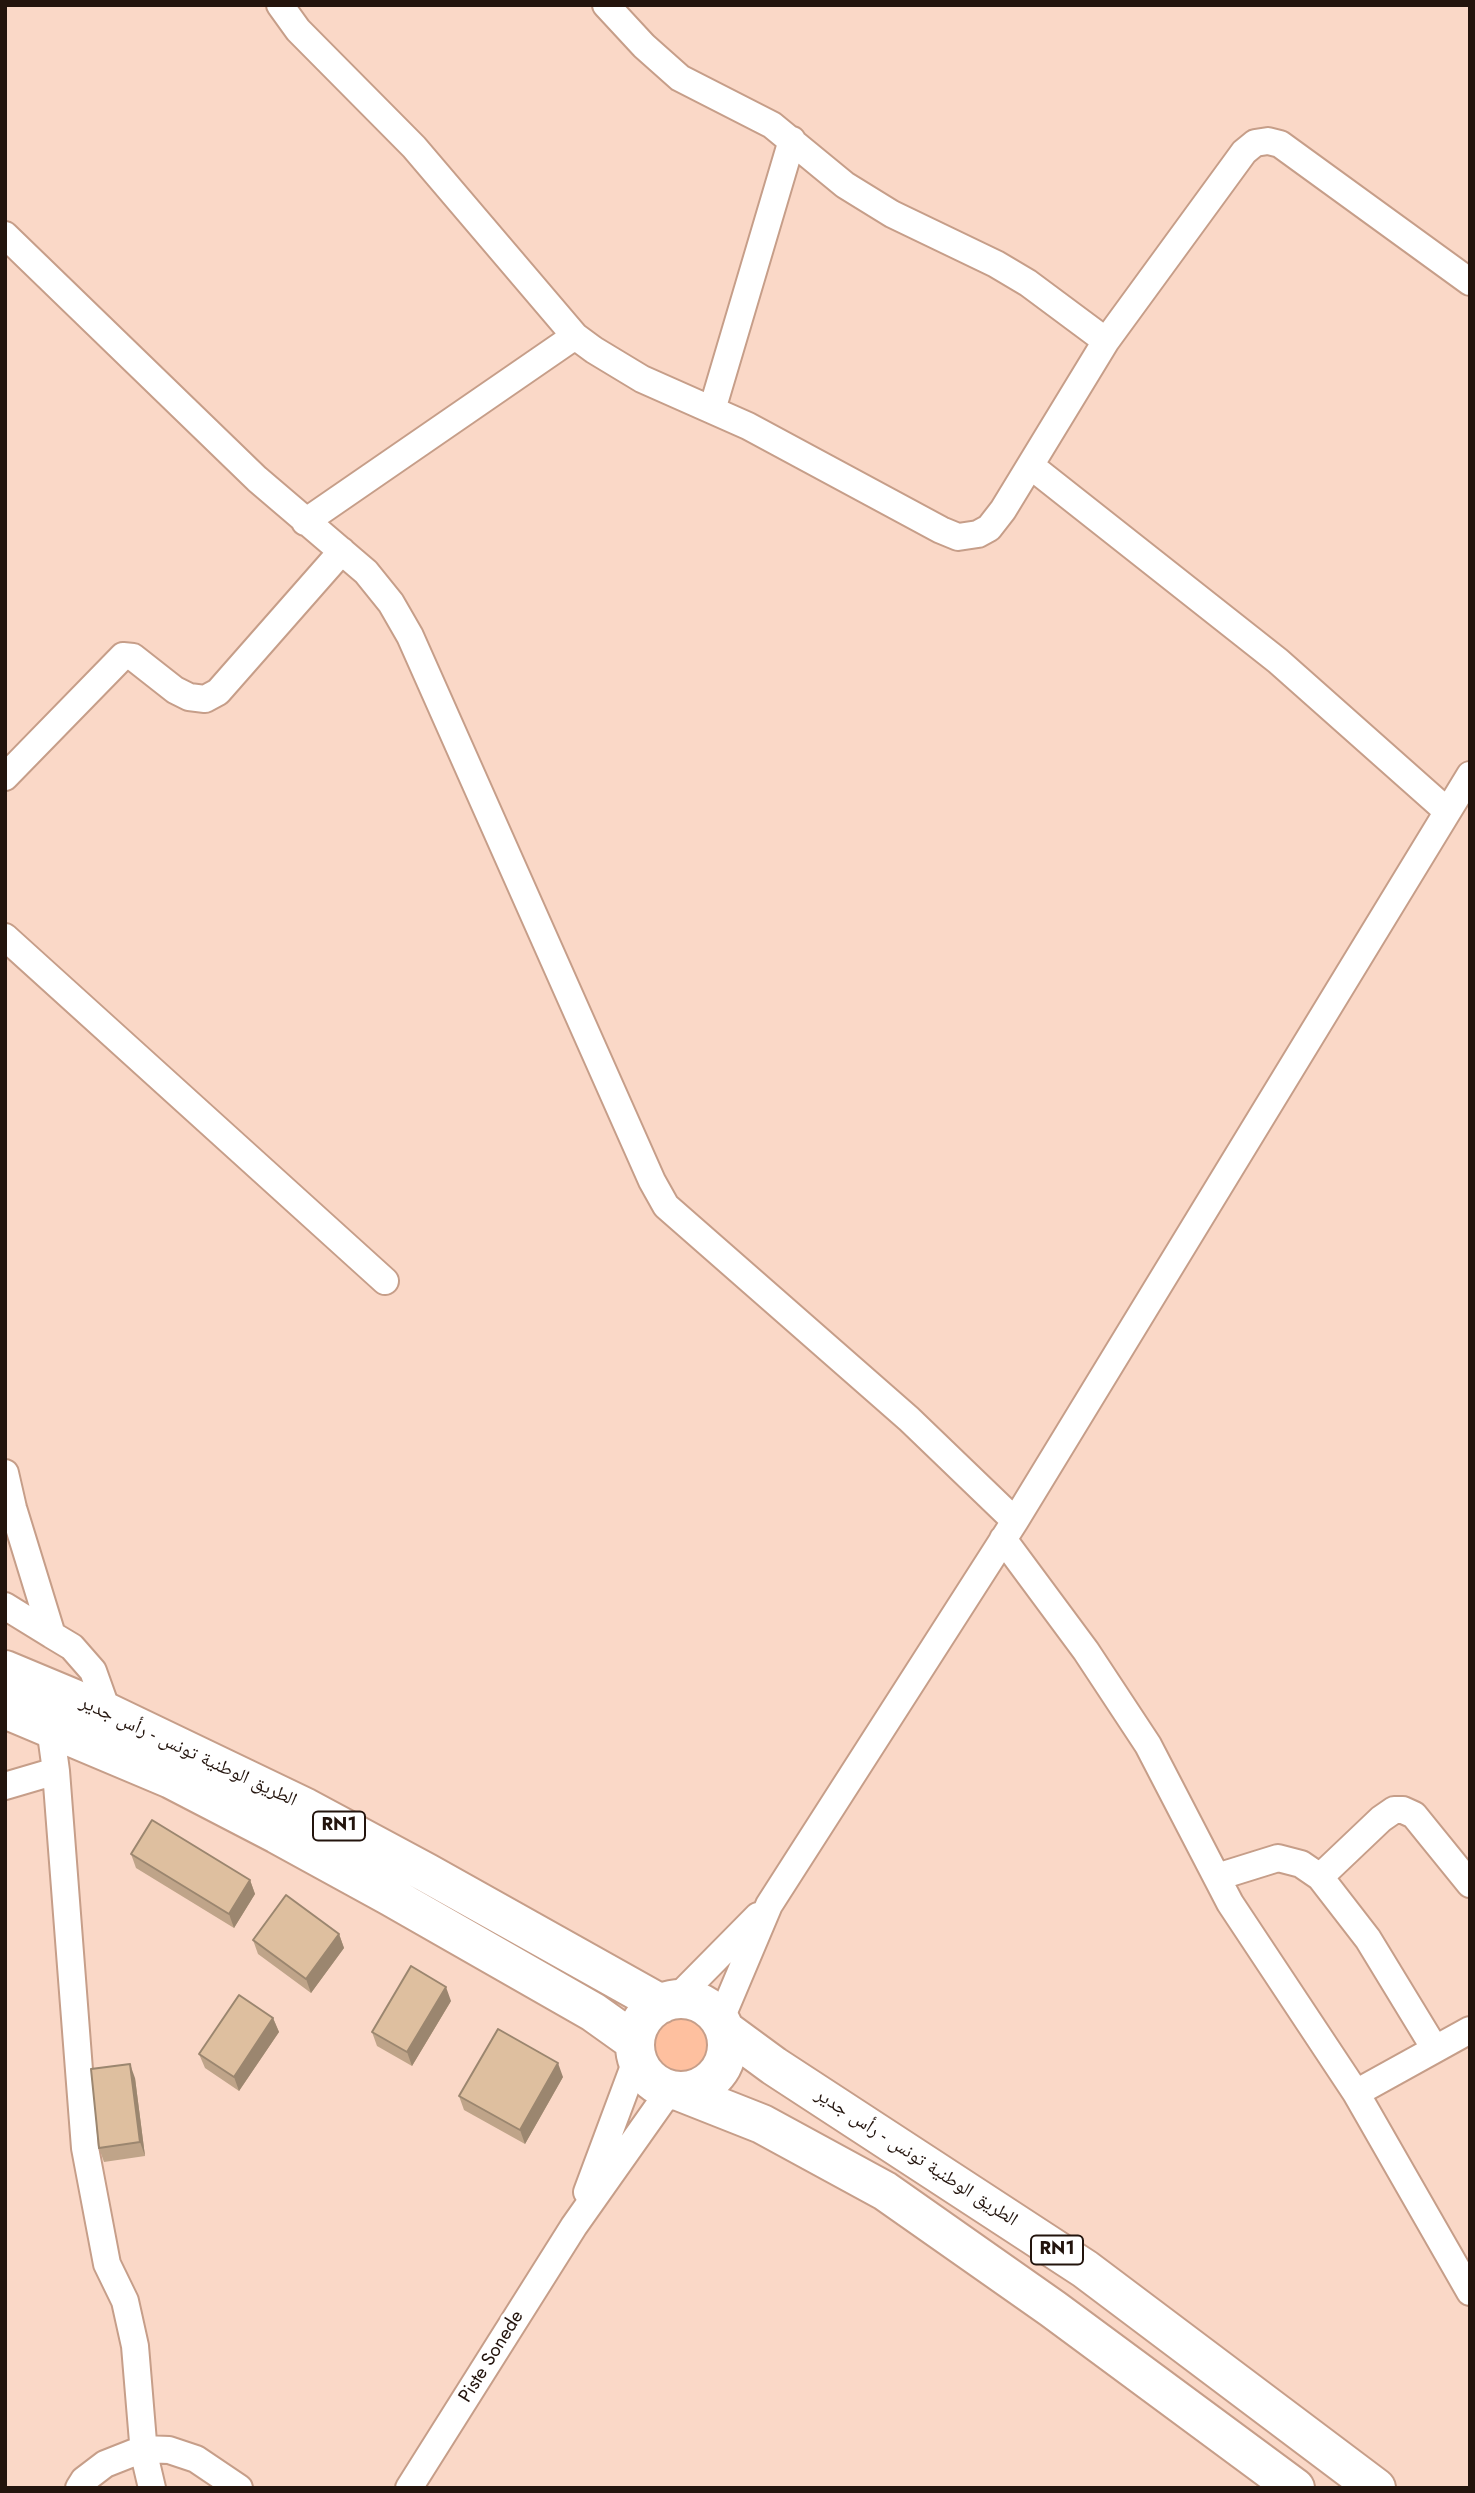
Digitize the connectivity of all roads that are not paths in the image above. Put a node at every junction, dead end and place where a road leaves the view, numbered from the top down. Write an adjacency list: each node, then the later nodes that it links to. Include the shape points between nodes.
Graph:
1 (280, 5): 6 (street, via 298,30 414,147)
2 (606, 5): 3 (street, via 681,78)
3 (792, 140): 7 (street, via 845,186 1028,283); 8 (street)
4 (5, 235): 10 (street)
5 (1470, 282): 7 (street, via 1280,144 1255,143)
6 (575, 336): 8 (street, via 642,379); 10 (street)
7 (1106, 341): 9 (street)
8 (712, 410): 9 (street, via 958,537 989,528)
9 (1031, 466): 14 (street, via 1278,661)
10 (305, 522): 11 (street)
11 (341, 551): 13 (street, via 218,692 205,699 189,697 133,656 123,656); 18 (street, via 379,587 410,636 666,1206 909,1419)
12 (1470, 775): 14 (street)
13 (5, 777)
14 (1447, 811): 18 (street)
15 (5, 937): 16 (street)
16 (385, 1281)
17 (5, 1473): 20 (street)
18 (1009, 1530): 27 (street, via 1148,1745); 30 (street)
19 (5, 1605): 20 (street)
20 (52, 1635): 23 (street, via 72,1647 93,1671)
21 (5, 1670): 23 (highway, الطريق الوطنية تونس - رأس جدير / RN1)
22 (5, 1709): 24 (highway, الطريق الوطنية تونس - رأس جدير / RN1)
23 (108, 1713): 31 (highway, الطريق الوطنية تونس - رأس جدير / RN1, via 306,1808)
24 (50, 1727): 25 (street); 35 (highway, الطريق الوطنية تونس - رأس جدير / RN1, via 172,1779 390,1896 582,2005)
25 (56, 1771): 26 (street); 40 (street, via 85,2148 107,2264 125,2301 135,2346)
26 (5, 1786)
27 (1217, 1877): 28 (street, via 1278,1858 1301,1864); 37 (street)
28 (1320, 1877): 29 (street, via 1381,1819 1403,1810 1414,1815); 34 (street, via 1368,1939)
29 (1470, 1884)
30 (769, 1905): 31 (street); 32 (street)
31 (668, 2002): 32 (highway, RN1, via 706,2006); 35 (highway, via 648,2013 639,2026)
32 (723, 2025): 36 (highway, via 726,2059 719,2072 696,2090); 46 (highway, الطريق الوطنية تونس - رأس جدير / RN1, via 774,2066 1085,2269)
33 (1470, 2030): 34 (street)
34 (1435, 2049): 37 (street)
35 (636, 2050): 36 (highway, RN1, via 649,2078); 38 (street, Piste Sonede)
36 (675, 2091): 38 (street, Piste Sonede); 45 (highway, RN1, via 762,2124 885,2191)
37 (1356, 2093): 39 (street)
38 (574, 2226): 44 (street, Piste Sonede)
39 (1470, 2292)
40 (143, 2449): 41 (street, via 104,2464); 42 (street); 43 (street, via 169,2450 196,2459)
41 (79, 2488)
42 (152, 2488)
43 (239, 2488)
44 (409, 2488)
45 (1295, 2488)
46 (1376, 2488)

